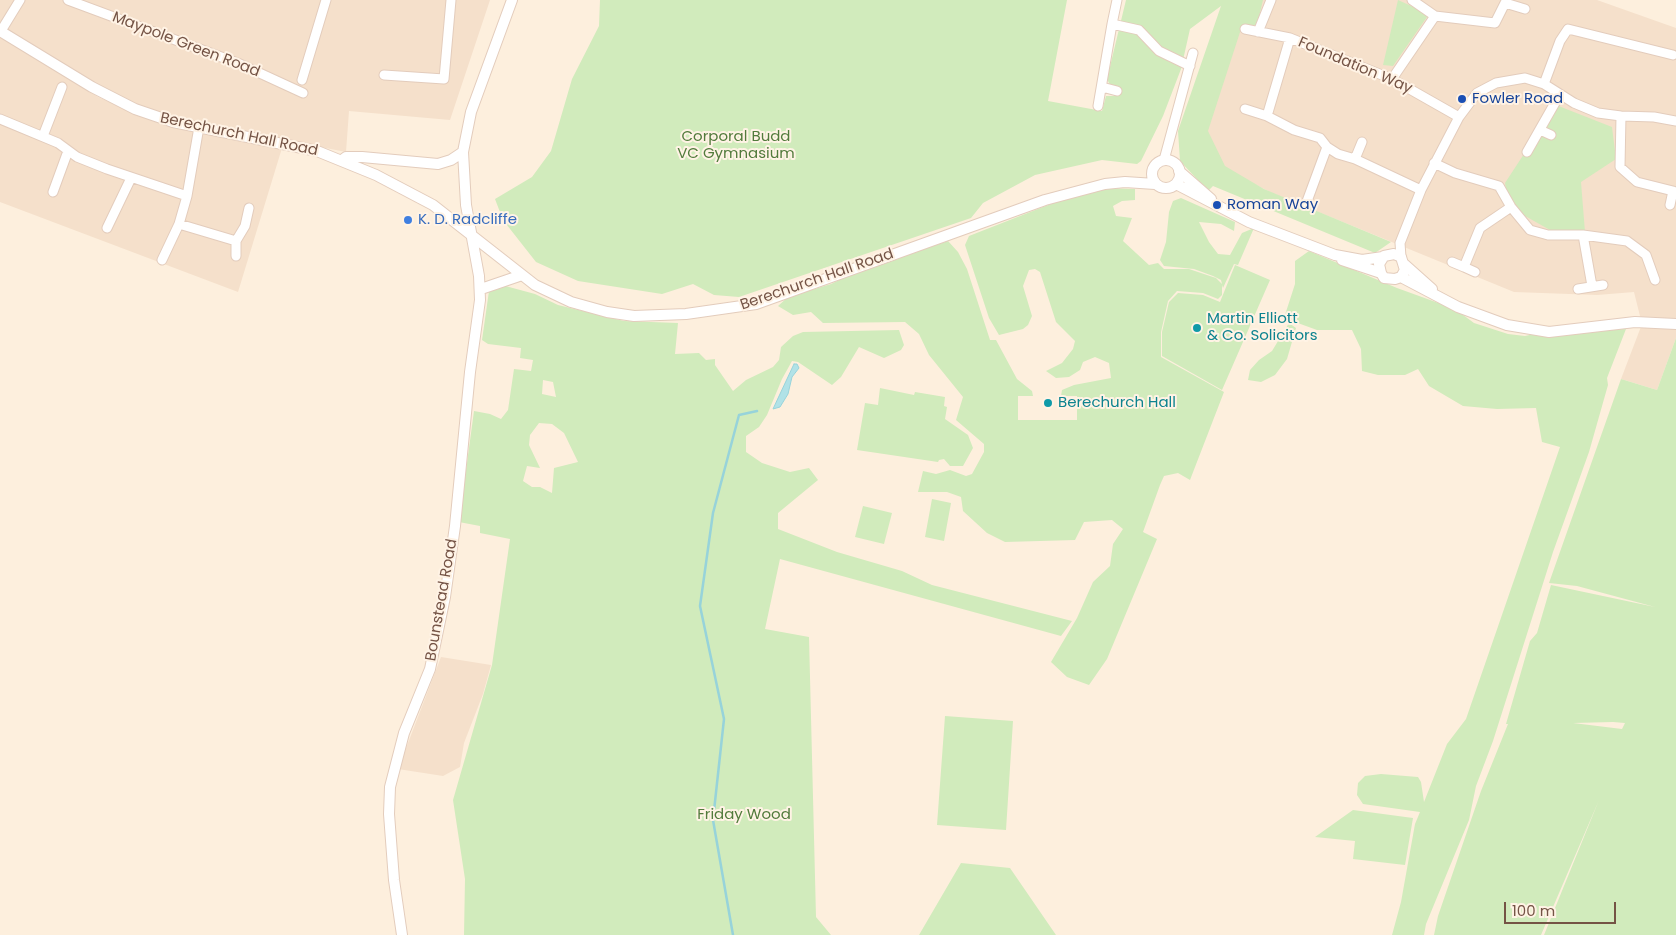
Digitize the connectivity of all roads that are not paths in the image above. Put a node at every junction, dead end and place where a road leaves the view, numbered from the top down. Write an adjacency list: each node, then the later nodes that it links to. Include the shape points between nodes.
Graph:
1 (20, 0): 15 (street)
2 (68, 0): 10 (street, Maypole Green Road)
3 (326, 0): 23 (street)
4 (452, 0): 21 (street, via 444,79)
5 (512, 0): 44 (street, Bounstead Road, via 471,112)
6 (1117, 0): 13 (street)
7 (1271, 0): 16 (street)
8 (1412, 0): 12 (street)
9 (1506, 1): 11 (street); 12 (street, via 1495,23)
10 (94, 4): 28 (street, Maypole Green Road)
11 (1525, 9)
12 (1435, 16): 22 (street)
13 (1112, 24): 20 (street, via 1139,30 1159,51); 26 (street)
14 (1245, 29): 16 (street, Foundation Way)
15 (0, 31): 37 (street, Berechurch Hall Road, via 127,105 154,116)
16 (1258, 32): 17 (street, Foundation Way)
17 (1290, 38): 22 (street, Foundation Way); 32 (street)
18 (1193, 53): 20 (street)
19 (1673, 55): 24 (street, via 1568,28)
20 (1190, 66): 48 (street)
21 (384, 75)
22 (1392, 79): 34 (street, Foundation Way)
23 (302, 80)
24 (1544, 84): 29 (street); 34 (street, via 1525,78 1496,83 1477,92)
25 (62, 87): 40 (street)
26 (1102, 87): 27 (street); 30 (street)
27 (1117, 90)
28 (303, 93)
29 (1560, 94): 33 (street, via 1598,113); 38 (street)
30 (1098, 106)
31 (1245, 109): 32 (street)
32 (1267, 116): 42 (street, via 1294,130 1320,138)
33 (1622, 116): 36 (street); 58 (street, via 1620,167 1638,182)
34 (1459, 117): 49 (street)
35 (0, 119): 40 (street)
36 (1676, 121)
37 (199, 127): 47 (street, Berechurch Hall Road, via 289,144); 61 (street)
38 (1540, 130): 39 (street); 45 (street)
39 (1551, 135)
40 (43, 136): 43 (street)
41 (1362, 142): 46 (street)
42 (1327, 147): 46 (street); 63 (street)
43 (68, 150): 53 (street); 54 (street, via 77,157)
44 (463, 152): 47 (street, via 438,164 362,157); 64 (street, Bounstead Road)
45 (1527, 152)
46 (1355, 159): 59 (street)
47 (342, 160): 68 (street, Berechurch Hall Road, via 399,186)
48 (1164, 160): 50 (street, via 1172,162); 52 (street)
49 (1434, 163): 59 (street); 66 (street, via 1455,173 1494,183)
50 (1179, 171): 57 (street); 62 (street)
51 (50, 172): 53 (street)
52 (1152, 172): 55 (street, Berechurch Hall Road); 56 (street)
53 (59, 175): 60 (street)
54 (131, 178): 61 (street); 70 (street)
55 (1125, 182): 56 (street, Berechurch Hall Road); 84 (street, Berechurch Hall Road, via 1086,188 1045,200 763,302 732,309 655,317 607,312 564,299)
56 (1155, 184): 57 (street, via 1166,188)
57 (1176, 184): 62 (street)
58 (1674, 188): 65 (street)
59 (1421, 190): 74 (street)
60 (53, 192)
61 (187, 196): 69 (street)
62 (1214, 203): 75 (street, via 1249,222)
63 (1306, 204)
64 (466, 205): 68 (street); 71 (street, Bounstead Road)
65 (1670, 205)
66 (1511, 207): 72 (street, via 1530,230 1548,235); 81 (street, via 1480,228)
67 (249, 208): 73 (street, via 245,226)
68 (451, 219): 71 (street, Berechurch Hall Road)
69 (180, 224): 73 (street); 78 (street)
70 (108, 228)
71 (472, 233): 84 (street, Berechurch Hall Road); 89 (street, Bounstead Road)
72 (1583, 235): 86 (street, via 1627,241 1646,255); 88 (street)
73 (236, 242): 76 (street)
74 (1400, 243): 77 (street); 79 (street)
75 (1335, 255): 77 (street, via 1362,260); 83 (street, via 1355,266)
76 (236, 256)
77 (1385, 256): 79 (street, via 1394,254); 83 (street, via 1378,267)
78 (162, 260)
79 (1403, 261): 85 (street, via 1405,270); 91 (street)
80 (1452, 262): 81 (street)
81 (1464, 267): 82 (street)
82 (1475, 272)
83 (1381, 273): 85 (street, via 1384,278)
84 (522, 275): 89 (street)
85 (1401, 277): 91 (street)
86 (1655, 280)
87 (1603, 285): 88 (street)
88 (1592, 286): 90 (street)
89 (480, 289): 93 (street, Bounstead Road, via 445,598 430,669 404,733 390,787 394,880)
90 (1578, 289)
91 (1436, 294): 92 (street, via 1468,311 1507,325 1549,332 1635,322)
92 (1676, 324)
93 (402, 935)

